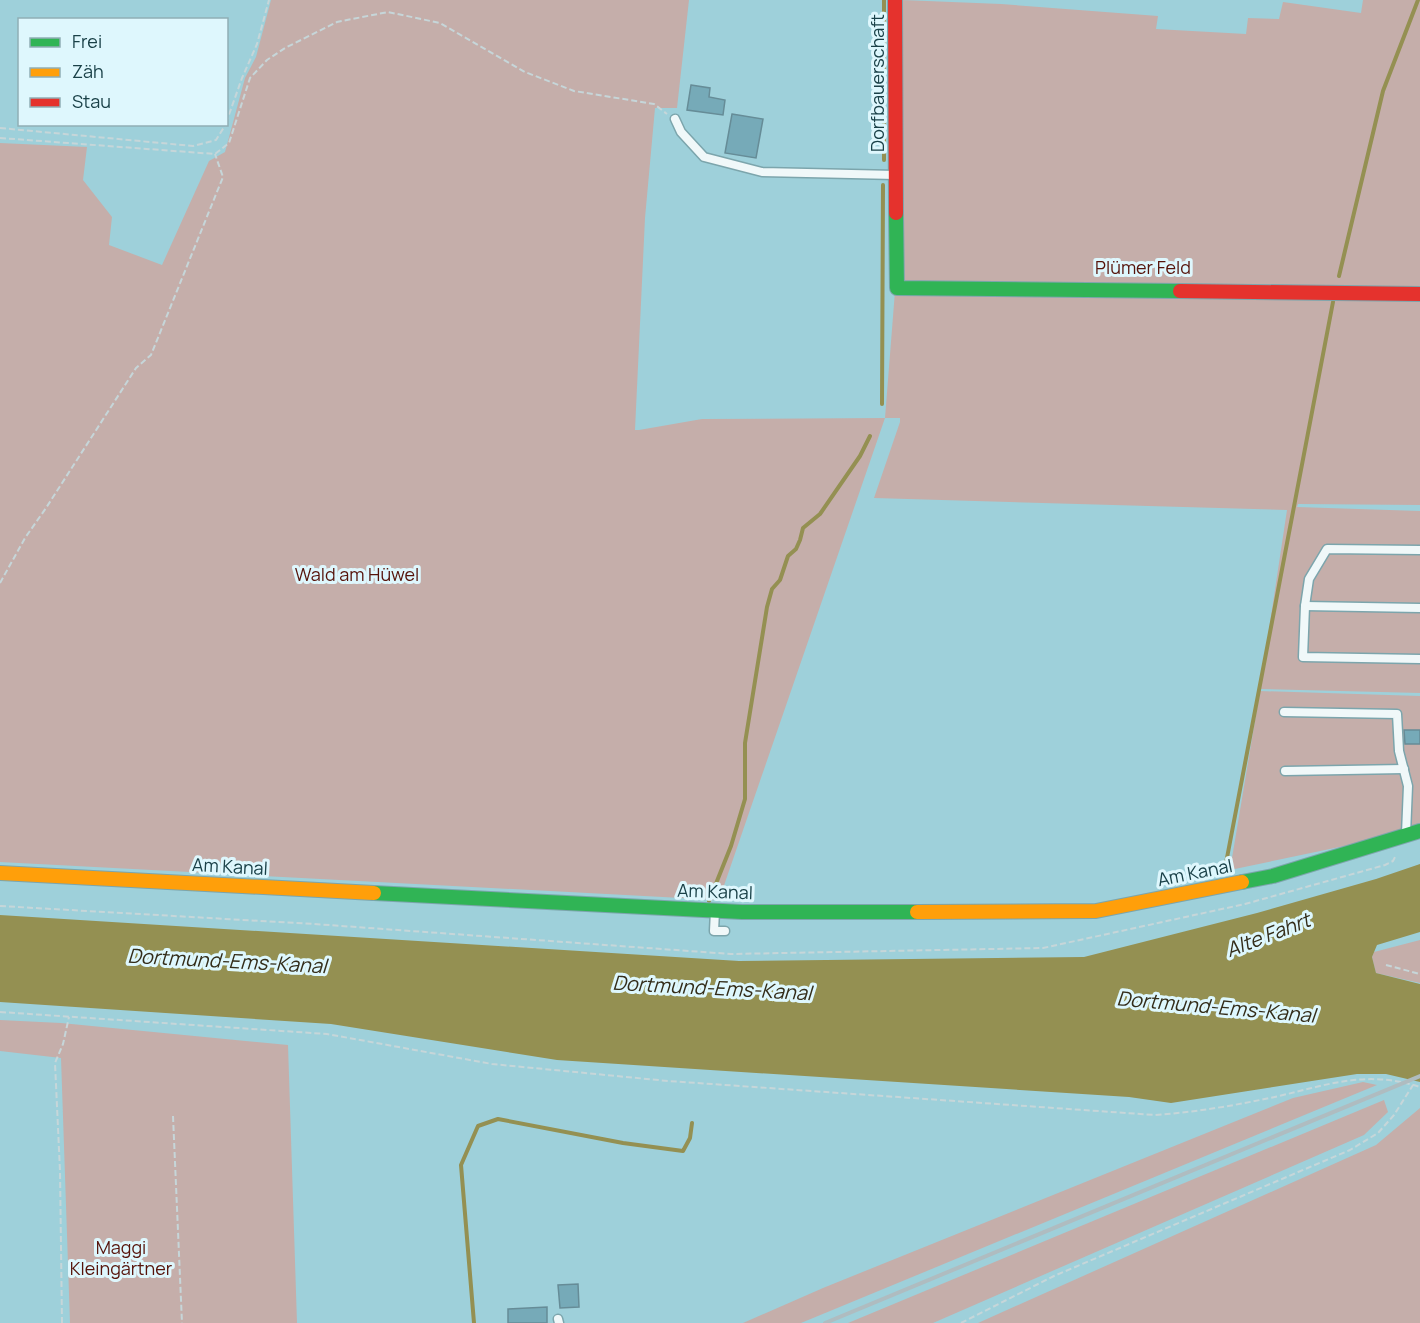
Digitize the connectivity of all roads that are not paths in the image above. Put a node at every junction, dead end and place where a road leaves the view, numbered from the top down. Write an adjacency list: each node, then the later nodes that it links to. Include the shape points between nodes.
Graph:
1 (895, 0): 3 (street, Dorfbauerschaft)
2 (675, 119): 3 (lane, Dorfbauerschaft, via 681,132 704,157 762,172)
3 (897, 175): 4 (street, via 897,288)
4 (1420, 294)
5 (1420, 550): 6 (lane, via 1328,549 1309,579)
6 (1305, 606): 7 (lane); 8 (lane, via 1303,657)
7 (1420, 608)
8 (1420, 659)
9 (1284, 712): 10 (lane, via 1397,714)
10 (1404, 769): 11 (lane); 12 (lane)
11 (1285, 771)
12 (1413, 833): 14 (street, Am Kanal, via 1273,876 1096,911)
13 (0, 873): 14 (street, Am Kanal)
14 (715, 911): 15 (lane, via 714,931)
15 (725, 932)

